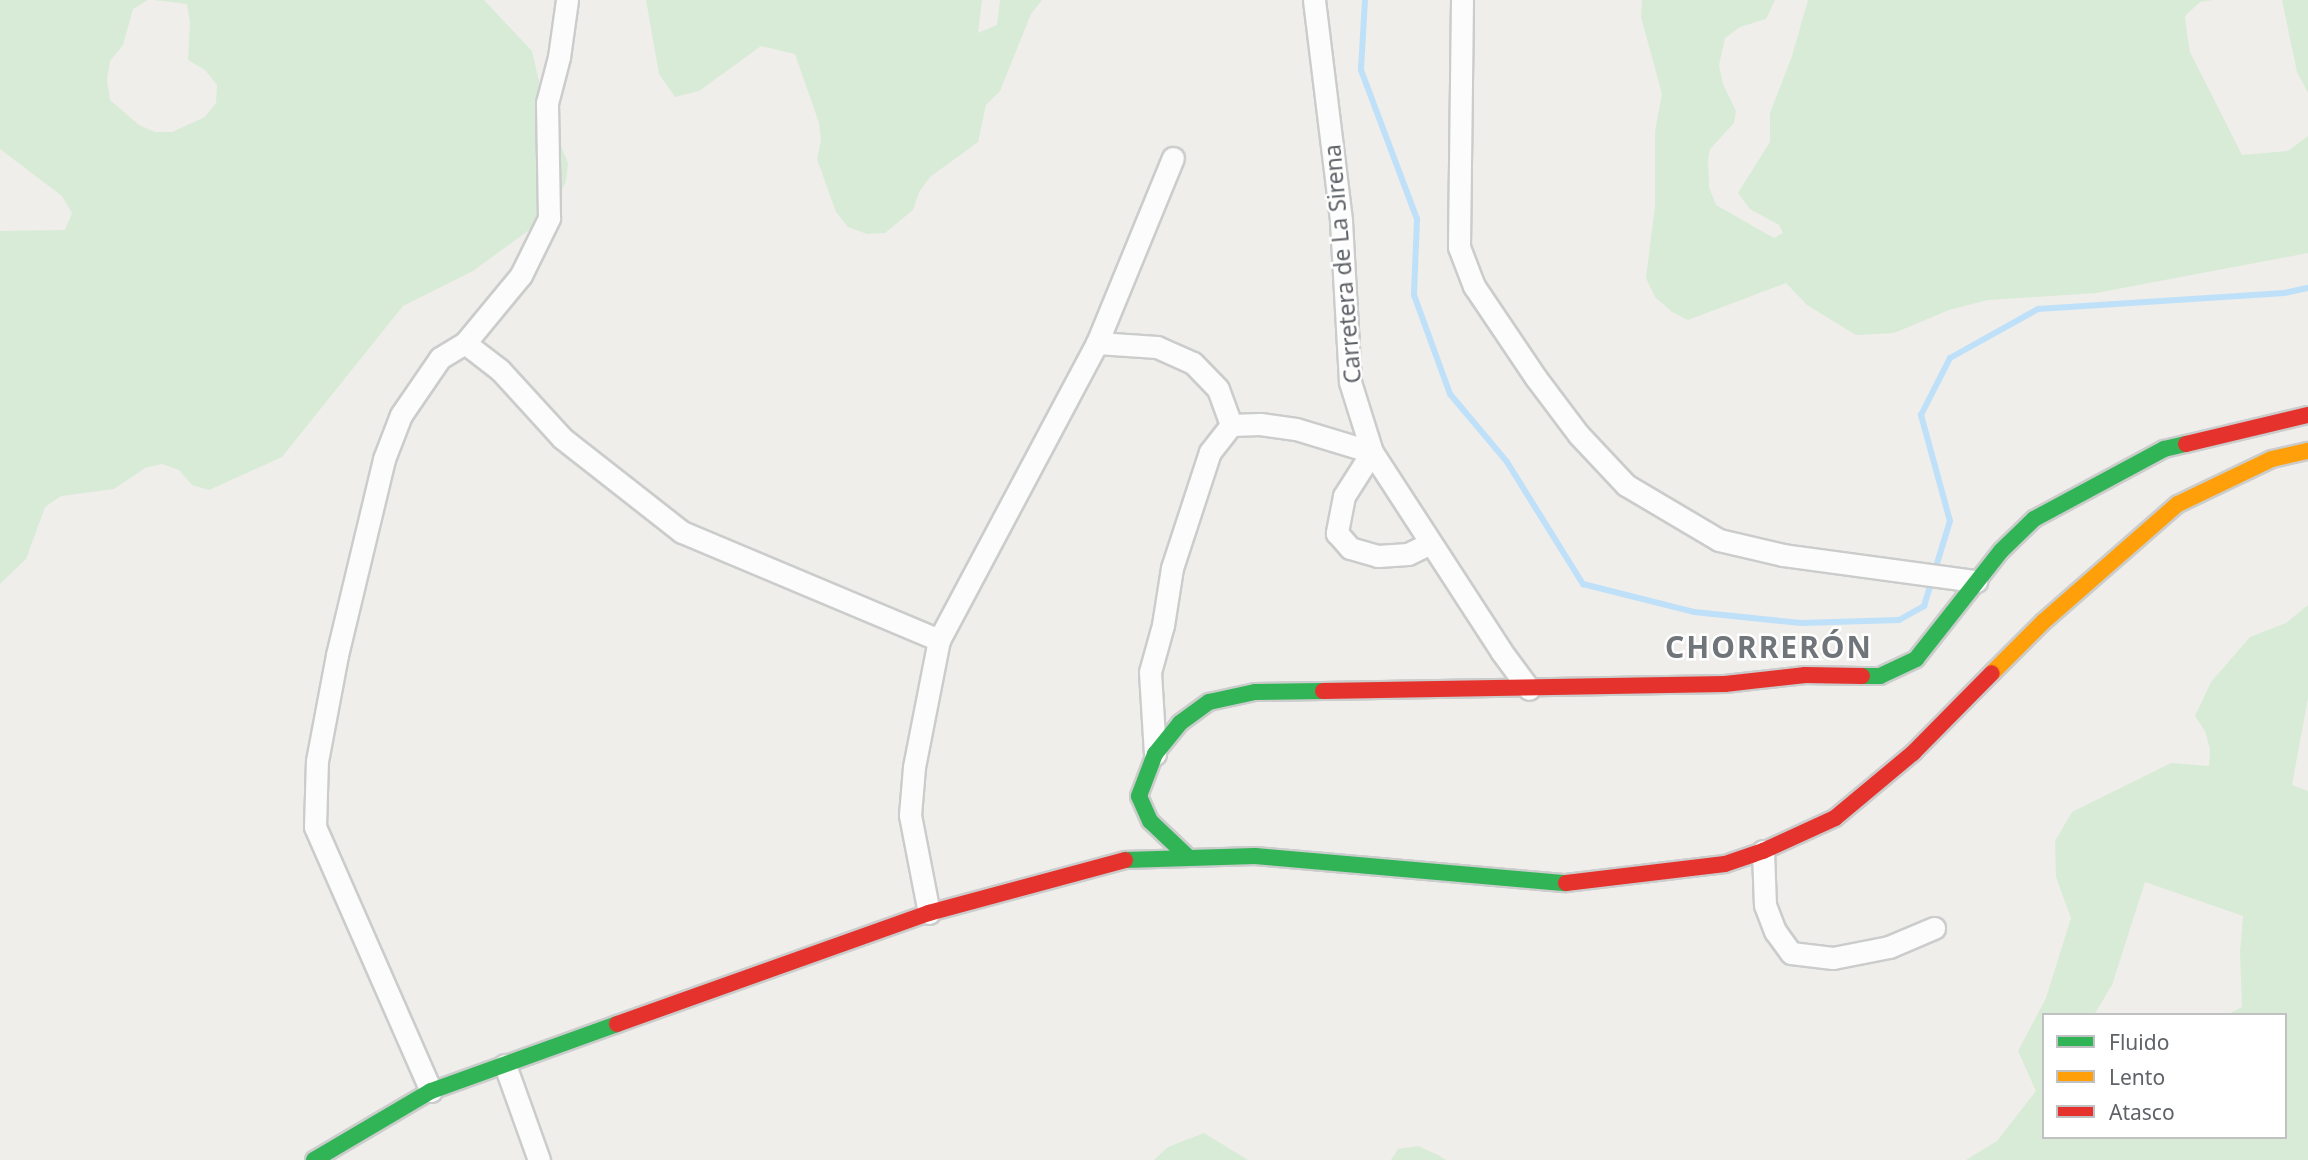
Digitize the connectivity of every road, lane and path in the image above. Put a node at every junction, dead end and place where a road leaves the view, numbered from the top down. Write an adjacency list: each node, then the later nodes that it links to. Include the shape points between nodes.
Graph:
1 (567, 0): 5 (street, via 547,103 549,218 522,275)
2 (1314, 0): 9 (street, Carretera de La Sirena, via 1341,221 1350,382)
3 (1462, 0): 12 (street, via 1459,247 1474,286 1580,435 1626,485 1719,540 1783,555)
4 (1173, 158): 6 (street)
5 (465, 343): 13 (street, via 500,370 562,438 682,532); 21 (street, via 440,358 401,415 384,459 317,761 315,827)
6 (1097, 343): 8 (street, via 1157,347 1193,363 1218,389); 13 (street)
7 (2308, 415): 12 (main road, via 2164,449 2034,519)
8 (1231, 425): 9 (street, via 1296,429); 15 (street, via 1210,452 1172,568 1150,672)
9 (1372, 452): 11 (street, Carretera de La Sirena); 11 (street, via 1344,496 1337,533 1350,548 1378,556 1408,554)
10 (2308, 452): 16 (main road, via 2272,460 2178,504 2043,622 1913,752 1864,794 1835,818)
11 (1431, 543): 14 (street, Carretera de La Sirena)
12 (1976, 581): 14 (main road, via 1916,659 1880,676 1805,675 1725,684)
13 (939, 640): 18 (street, via 914,767 910,815)
14 (1529, 689): 15 (main road, via 1255,692 1209,702 1180,723)
15 (1155, 754): 17 (main road, via 1139,796 1150,821)
16 (1763, 851): 17 (main road, via 1725,864 1569,883 1255,856); 19 (street, via 1765,905 1791,953 1833,958 1889,947)
17 (1188, 857): 18 (main road, via 1130,858)
18 (929, 913): 20 (main road)
19 (1934, 928)
20 (505, 1065): 21 (main road); 23 (street)
21 (431, 1091): 22 (main road)
22 (314, 1160)
23 (539, 1160)

